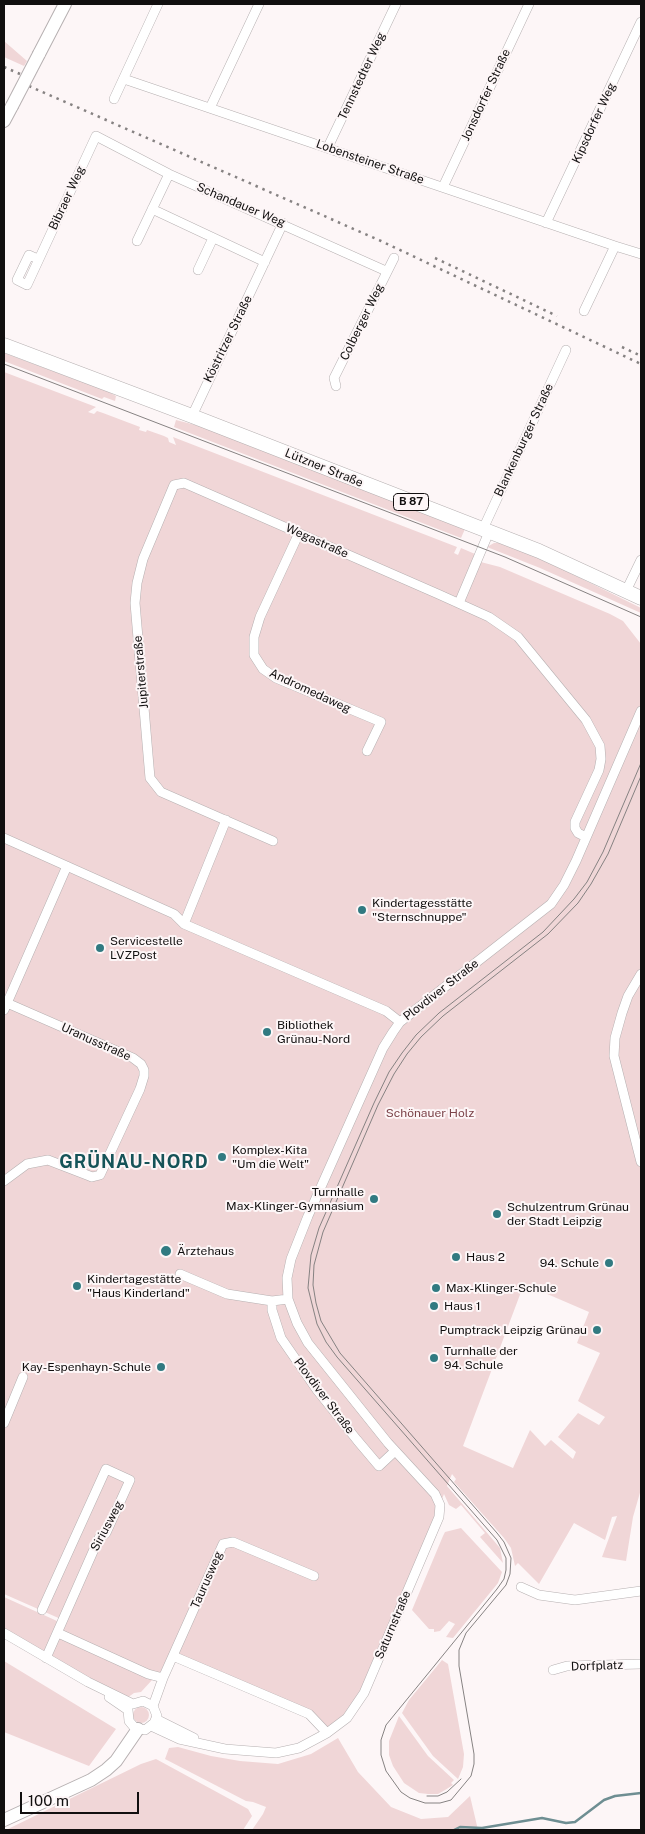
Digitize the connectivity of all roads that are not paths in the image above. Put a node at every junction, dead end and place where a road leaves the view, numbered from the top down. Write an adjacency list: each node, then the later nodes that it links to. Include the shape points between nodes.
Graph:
1 (65, 4): 10 (street, bridge)
2 (158, 4): 7 (street)
3 (260, 4): 9 (street)
4 (396, 4): 12 (street, Tennstedter Weg)
5 (529, 4): 14 (street, Jonsdorfer Straße)
6 (641, 22): 17 (street, Kipsdorfer Weg)
7 (124, 78): 8 (street); 9 (street, Lobensteiner Straße)
8 (114, 99)
9 (210, 108): 12 (street, Lobensteiner Straße)
10 (4, 121)
11 (96, 136): 13 (street, Schandauer Weg); 23 (street, Bibraer Weg)
12 (328, 147): 14 (street, Lobensteiner Straße)
13 (169, 174): 15 (street); 16 (street, Schandauer Weg)
14 (443, 187): 17 (street, Lobensteiner Straße)
15 (152, 209): 18 (street); 19 (street)
16 (284, 223): 24 (street, Köstritzer Straße); 26 (street, Schandauer Weg)
17 (546, 223): 20 (street, Lobensteiner Straße)
18 (213, 238): 24 (street); 25 (street)
19 (137, 241)
20 (615, 246): 21 (street, Lobensteiner Straße); 27 (street)
21 (641, 254)
22 (394, 258): 26 (street, Colberger Weg)
23 (38, 259)
24 (265, 262): 31 (street, Köstritzer Straße)
25 (198, 270)
26 (386, 271): 30 (street, Colberger Weg, via 334,378)
27 (584, 311)
28 (4, 344): 31 (main road, Lützner Straße / B 87)
29 (566, 350): 33 (street, Blankenburger Straße)
30 (336, 386)
31 (192, 416): 33 (main road, Lützner Straße / B 87)
32 (174, 485): 34 (street, Wegastraße, via 184,483); 41 (street, Jupiterstraße, via 144,559 135,603 150,778 160,792)
33 (486, 531): 36 (main road, Lützner Straße / B 87); 38 (street)
34 (299, 533): 38 (street, Wegastraße); 40 (street, Andromedaweg, via 260,617 254,637 254,655 263,670 276,678 381,722)
35 (641, 560): 36 (street)
36 (626, 591): 37 (main road, Lützner Straße / B 87)
37 (641, 598)
38 (459, 603): 42 (street, Wegastraße, via 489,617 518,637 591,727 600,746 601,759 576,822 578,833)
39 (641, 711): 42 (street, Plovdiver Straße)
40 (367, 752)
41 (226, 820): 44 (street, Jupiterstraße); 46 (street)
42 (586, 837): 49 (street, Plovdiver Straße, via 564,885 551,904)
43 (4, 838): 45 (street)
44 (273, 841)
45 (67, 866): 46 (street, via 171,913); 48 (street, Uranusstraße)
46 (184, 924): 49 (street, via 386,1011)
47 (641, 974): 50 (street, via 622,1013 614,1056)
48 (5, 1007): 51 (street, Uranusstraße, via 133,1058 141,1064 144,1076 100,1175 92,1177 48,1160 27,1164)
49 (400, 1022): 53 (street, Plovdiver Straße, via 383,1048 291,1259 287,1278)
50 (641, 1162)
51 (4, 1182)
52 (180, 1274): 54 (street, via 227,1294)
53 (288, 1299): 54 (street); 57 (street, Plovdiver Straße, via 308,1343)
54 (272, 1301): 57 (street, Plovdiver Straße, via 281,1338 317,1390 379,1466)
55 (23, 1377): 56 (street)
56 (4, 1423)
57 (395, 1451): 58 (street, Plovdiver Straße, via 435,1494)
58 (440, 1505): 74 (street, Saturnstraße, via 439,1517 364,1693 347,1718)
59 (314, 1576): 65 (street, Taurusweg, via 233,1542 223,1544)
60 (521, 1587): 61 (street, via 539,1595 575,1600)
61 (641, 1591)
62 (42, 1610): 64 (street, Siriusweg, via 106,1469 130,1480)
63 (4, 1633): 66 (street)
64 (58, 1633): 66 (street, Siriusweg); 69 (street)
65 (173, 1656): 69 (street, Taurusweg); 74 (street, via 309,1714)
66 (46, 1658): 71 (street)
67 (641, 1664): 68 (street, Dorfplatz, via 567,1666)
68 (553, 1670)
69 (163, 1678): 70 (street, Taurusweg)
70 (150, 1704): 71 (street, via 139,1701); 72 (street, via 156,1712)
71 (131, 1707): 73 (street, via 128,1718)
72 (154, 1723): 73 (street, via 145,1730); 74 (street, Saturnstraße, via 225,1749 276,1753 300,1748)
73 (134, 1727): 75 (street, via 91,1780)
74 (327, 1733)
75 (4, 1820)

